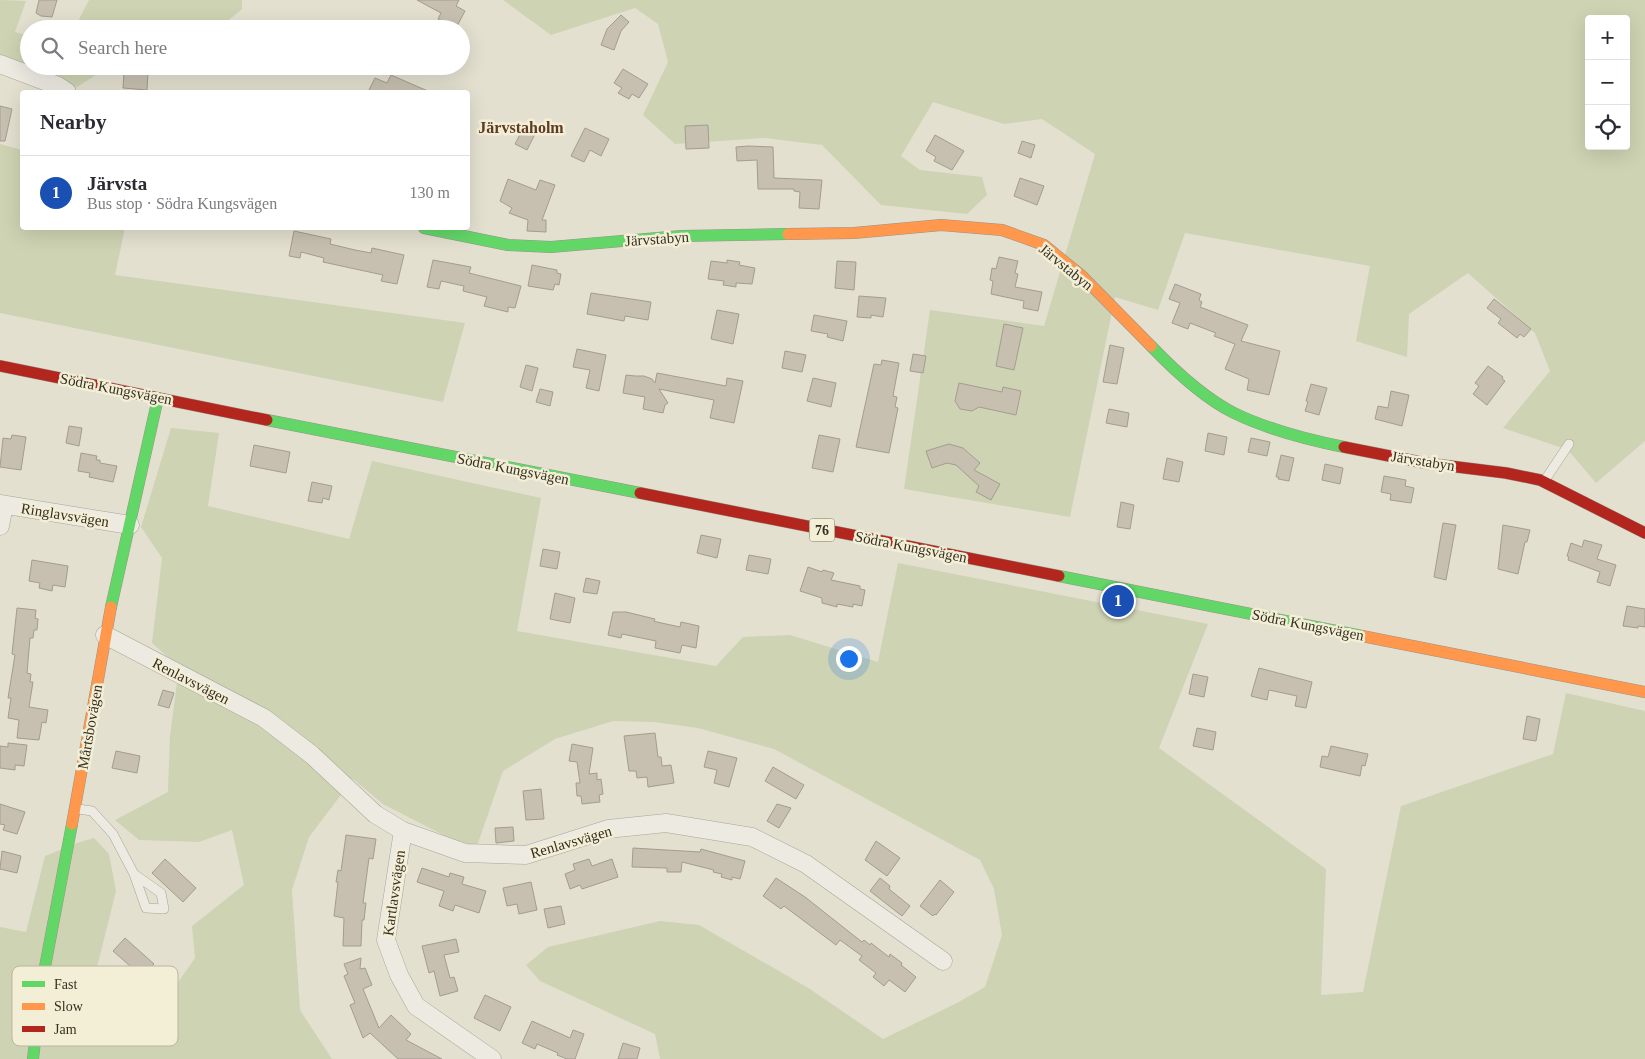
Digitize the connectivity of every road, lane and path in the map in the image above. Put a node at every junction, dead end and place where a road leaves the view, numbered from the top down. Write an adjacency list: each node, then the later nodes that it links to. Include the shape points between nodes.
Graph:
1 (0, 64): 2 (street)
2 (20, 72)
3 (29, 75): 4 (street)
4 (65, 90)
5 (433, 230): 9 (street, Järvstabyn, via 508,245 551,248 682,236 854,233 941,225 1002,230 1044,245 1082,276 1198,389 1234,413 1281,431 1338,446)
6 (0, 366): 7 (street, Södra Kungsvägen / 76)
7 (158, 398): 11 (street, Mårtsbovägen); 15 (street, Södra Kungsvägen / 76)
8 (1569, 444): 9 (lane)
9 (1543, 482): 13 (street, Järvstabyn)
10 (2, 505): 11 (street, Ringlavsvägen); 12 (street)
11 (130, 525): 14 (street, Mårtsbovägen)
12 (0, 526)
13 (1645, 532)
14 (105, 635): 16 (street, Mårtsbovägen); 17 (street, Renlavsvägen, via 264,718 312,755 375,814)
15 (1645, 692)
16 (75, 809): 18 (lane, via 92,811 113,834); 20 (street, Mårtsbovägen)
17 (402, 831): 19 (street, Renlavsvägen, via 466,853 526,855 608,829 666,823 752,837 806,864); 23 (street, Kartlavsvägen, via 386,940 399,975 416,1006)
18 (134, 874)
19 (943, 961)
20 (45, 966)
21 (34, 1046): 22 (street, Mårtsbovägen)
22 (33, 1059)
23 (492, 1059)

